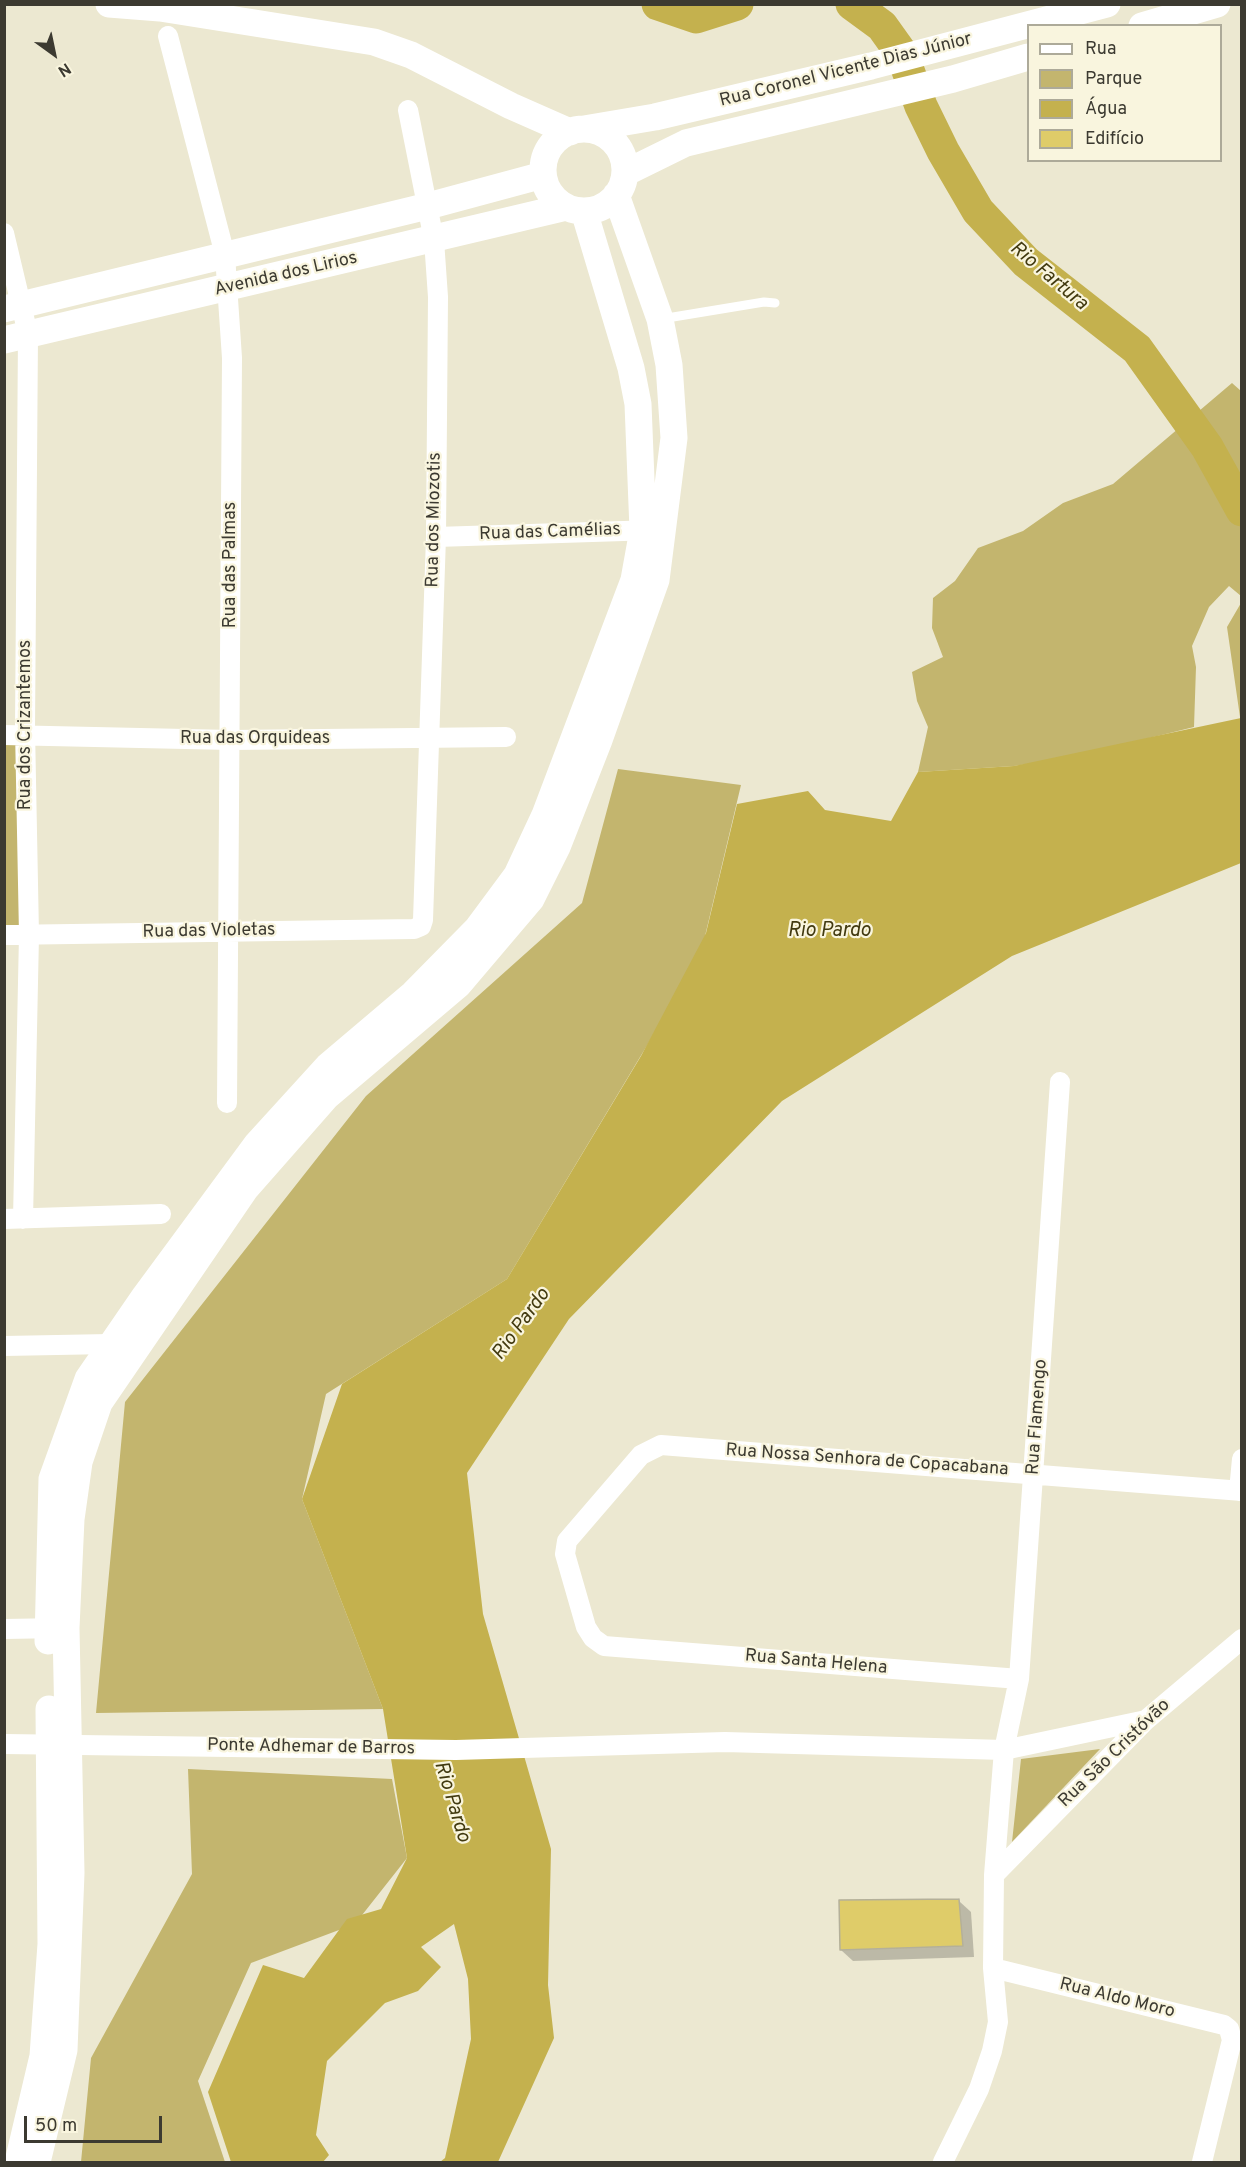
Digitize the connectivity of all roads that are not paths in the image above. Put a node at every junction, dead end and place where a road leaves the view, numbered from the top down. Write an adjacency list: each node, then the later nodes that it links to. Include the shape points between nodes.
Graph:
1 (109, 4): 8 (main road, via 160,8 374,42 411,55)
2 (1217, 4): 5 (main road)
3 (1106, 5): 4 (main road, Rua Coronel Vicente Dias Júnior)
4 (1053, 12): 10 (main road, Rua Coronel Vicente Dias Júnior, via 872,66 656,117)
5 (1149, 24)
6 (168, 36): 17 (street, Rua das Palmas)
7 (1027, 58): 12 (main road, Rua Coronel Vicente Dias Júnior, via 686,143)
8 (511, 106): 10 (main road); 11 (main road)
9 (408, 110): 13 (street, Rua dos Miozotis)
10 (577, 130): 11 (main road, via 558,139); 12 (main road, via 595,130 614,142 621,151)
11 (546, 162): 13 (main road, Avenida dos Lirios); 14 (main road, via 547,188 555,199)
12 (620, 184): 14 (main road, via 607,204); 21 (main road)
13 (428, 206): 16 (street, Rua dos Miozotis); 17 (main road, Avenida dos Lirios)
14 (575, 209): 16 (main road, Avenida dos Lirios); 23 (main road, via 634,386)
15 (4, 233): 20 (street, Rua dos Crizantemos)
16 (435, 240): 18 (main road, Avenida dos Lirios); 24 (street, Rua dos Miozotis)
17 (225, 255): 18 (street, Rua das Palmas); 20 (main road, Avenida dos Lirios)
18 (227, 289): 22 (main road, Avenida dos Lirios); 29 (street, Rua das Palmas, via 232,358)
19 (775, 303): 21 (lane)
20 (13, 307): 22 (street, Rua dos Crizantemos)
21 (660, 319): 23 (main road, via 669,365 674,438)
22 (16, 337): 26 (street, Rua dos Crizantemos)
23 (654, 530): 24 (street, Rua das Camélias); 38 (main road, via 545,815 517,875 477,929 412,994 328,1066 257,1144); 43 (main road, via 656,580 600,740 531,899 458,985 326,1097 290,1134 246,1188 99,1404 79,1462)
24 (436, 537): 28 (street, Rua dos Miozotis)
25 (4, 735): 26 (street, Rua das Orquideas)
26 (25, 735): 29 (street, Rua das Orquideas); 32 (street, Rua dos Crizantemos)
27 (506, 737): 28 (street, Rua das Orquideas)
28 (428, 739): 29 (street, Rua das Orquideas); 30 (street, Rua dos Miozotis, via 423,921)
29 (231, 740): 31 (street, Rua das Palmas)
30 (414, 929): 31 (street, Rua das Violetas)
31 (229, 932): 32 (street, Rua das Violetas); 35 (street, Rua das Palmas)
32 (28, 934): 33 (street, Rua das Violetas); 37 (street, Rua dos Crizantemos)
33 (4, 935)
34 (1060, 1082): 41 (street, Rua Flamengo)
35 (227, 1103)
36 (161, 1214): 37 (street)
37 (14, 1219)
38 (110, 1344): 39 (street); 43 (main road, via 88,1379 52,1479)
39 (4, 1346)
40 (1242, 1459): 42 (street)
41 (1034, 1474): 42 (street, Rua Nossa Senhora de Copacabana); 46 (street, Rua Nossa Senhora de Copacabana, via 656,1446 641,1455 571,1533 566,1545 566,1558 587,1631 596,1641); 47 (street, Rua Flamengo)
42 (1240, 1491)
43 (57, 1628): 44 (street); 53 (main road, via 51,1944 43,2056); 54 (main road, via 71,1873 64,2050)
44 (4, 1629)
45 (1242, 1639): 48 (street, Rua São Cristóvão)
46 (613, 1647): 47 (street, Rua Santa Helena)
47 (1019, 1679): 50 (street, Rua Flamengo)
48 (1146, 1720): 50 (street, Ponte Adhemar de Barros); 51 (street, Rua São Cristóvão)
49 (4, 1744): 50 (street, Ponte Adhemar de Barros, via 456,1750 725,1742)
50 (1004, 1750): 51 (street, Rua Flamengo)
51 (994, 1875): 52 (street, Rua Flamengo)
52 (993, 1968): 55 (street, Rua Flamengo, via 998,2022 992,2051 979,2089); 56 (street, Rua Aldo Moro, via 1224,2025 1232,2040)
53 (18, 2163)
54 (37, 2163)
55 (943, 2163)
56 (1202, 2163)

